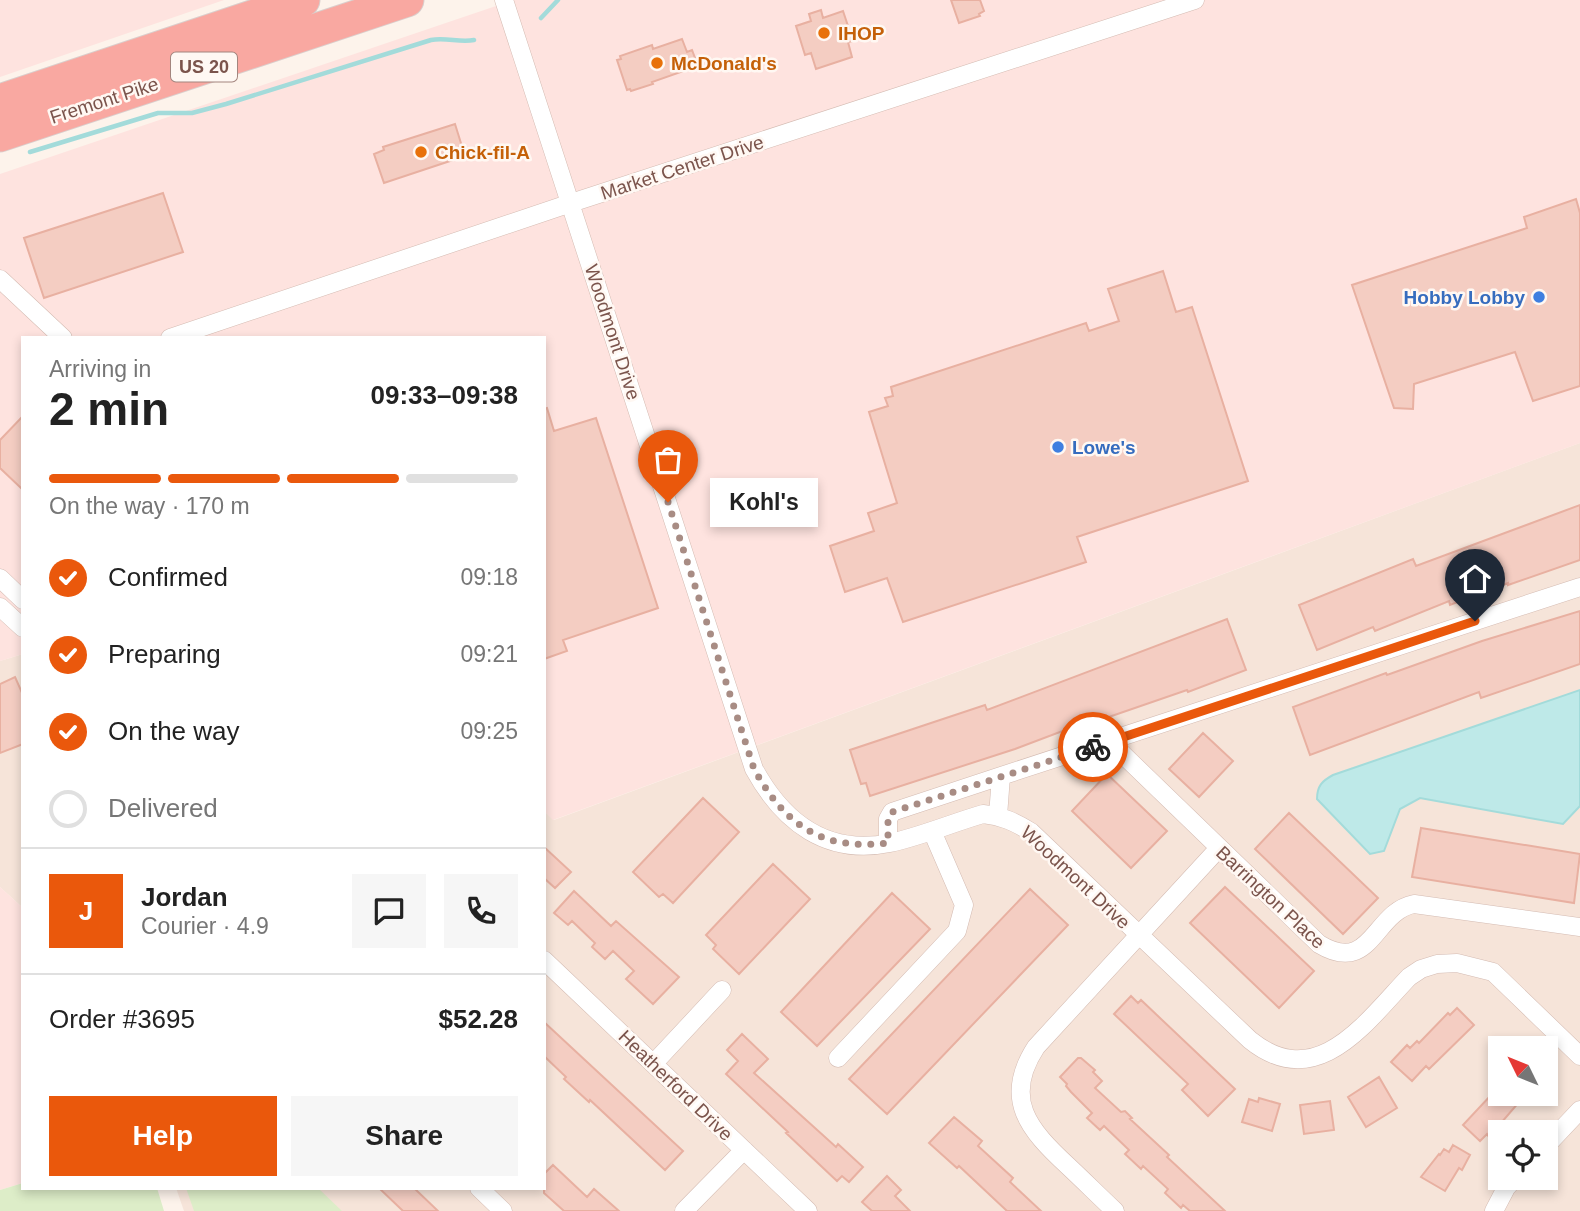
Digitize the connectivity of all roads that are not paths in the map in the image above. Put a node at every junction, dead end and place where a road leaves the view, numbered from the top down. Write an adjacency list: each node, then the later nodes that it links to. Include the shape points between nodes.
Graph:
1 (303, 0): 5 (highway, Fremont Pike / US 20)
2 (407, 0): 8 (highway, Fremont Pike / US 20)
3 (504, 0): 9 (street, Woodmont Drive)
4 (1195, 0): 9 (street, Market Center Drive)
5 (61, 81): 6 (street, via 35,77); 7 (highway, Fremont Pike / US 20)
6 (0, 86)
7 (0, 101)
8 (0, 135)
9 (571, 203): 12 (street, Market Center Drive); 22 (street, Woodmont Drive, via 754,769 789,817 825,839 856,846)
10 (0, 279): 11 (street)
11 (61, 336)
12 (176, 336)
13 (0, 578): 15 (street)
14 (1580, 587): 18 (street)
15 (21, 598)
16 (0, 607): 17 (street)
17 (21, 626)
18 (1109, 741): 19 (street); 23 (street, Barrington Place)
19 (1001, 776): 20 (street); 22 (street, via 892,812)
20 (998, 816): 21 (street, Woodmont Drive, via 983,814); 25 (street, Woodmont Drive, via 1031,832)
21 (932, 831): 22 (street, Woodmont Drive); 29 (street, via 964,905 957,931)
22 (888, 843)
23 (1219, 848): 24 (street, Barrington Place, via 1332,952 1359,951 1395,913 1414,904); 25 (street)
24 (1580, 928)
25 (1139, 935): 28 (street, Woodmont Drive, via 1250,1040 1275,1055 1307,1059 1337,1048 1409,977 1437,964 1457,962 1493,972); 39 (street, via 1036,1047 1025,1064 1021,1085 1026,1118 1036,1135)
26 (546, 962): 30 (street, Heatherford Drive)
27 (722, 990): 30 (street)
28 (1580, 1056)
29 (838, 1058)
30 (654, 1063): 33 (street, Heatherford Drive)
31 (1580, 1110): 32 (street)
32 (1558, 1133)
33 (744, 1150): 37 (street); 38 (street, Heatherford Drive)
34 (481, 1190): 36 (street)
35 (1505, 1190): 40 (street)
36 (503, 1211)
37 (684, 1211)
38 (808, 1211)
39 (1115, 1211)
40 (1494, 1211)

